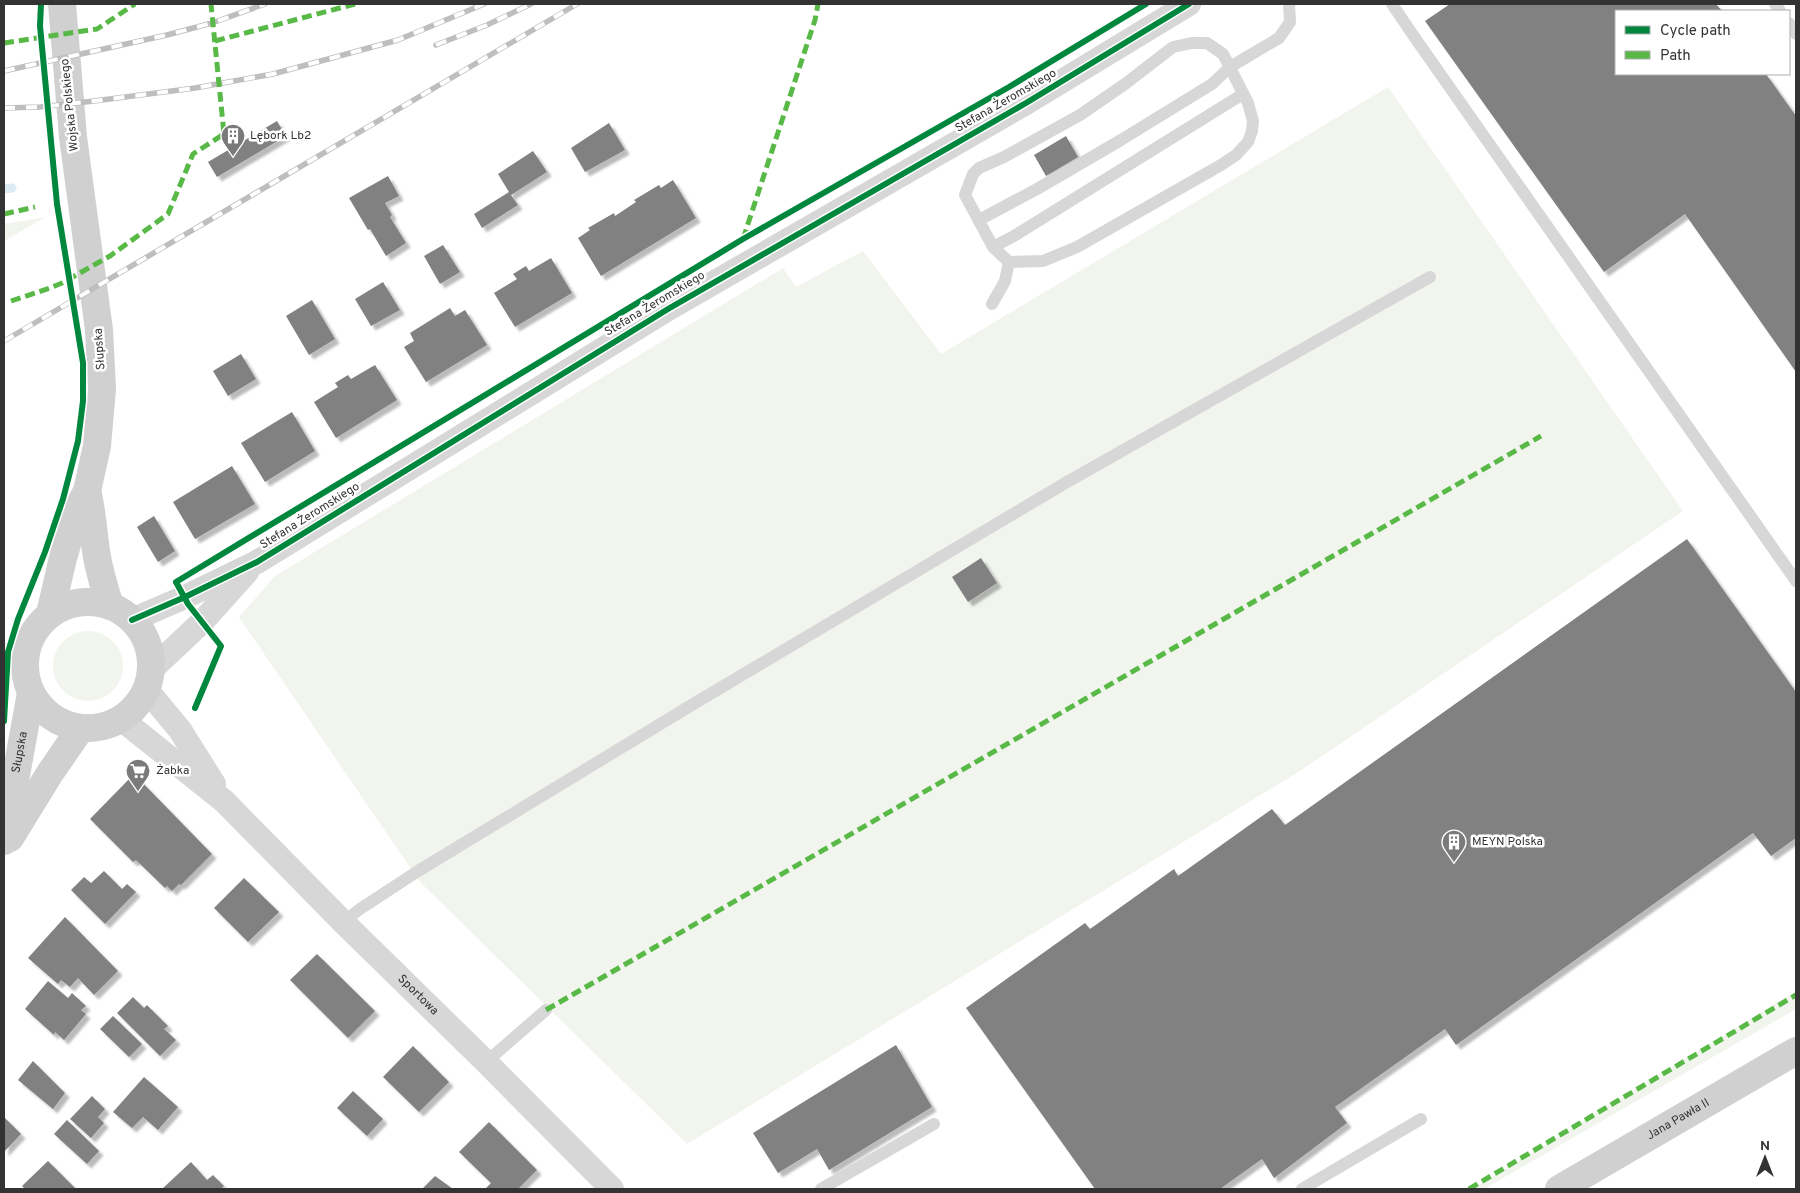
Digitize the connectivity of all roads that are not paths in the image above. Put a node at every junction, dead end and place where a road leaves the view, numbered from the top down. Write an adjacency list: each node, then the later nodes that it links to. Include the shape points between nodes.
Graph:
1 (62, 4): 7 (street, Wojska Polskiego)
2 (1189, 4): 14 (street, Stefana Żeromskiego, via 1026,103 668,309)
3 (1289, 4): 5 (lane, via 1290,22 1279,38)
4 (1392, 4): 15 (lane)
5 (1230, 67): 6 (lane); 8 (lane, via 1212,84 1121,140); 8 (lane, via 1223,54 1207,43 1173,47 1080,114 979,168 973,174 965,195)
6 (1243, 94): 9 (lane); 10 (lane, via 1253,121 1252,131 1248,142 1236,155 1076,247 1043,261)
7 (82, 206): 13 (street, Słupska, via 102,360 96,446)
8 (979, 220): 9 (lane)
9 (993, 247): 10 (lane)
10 (1009, 262): 12 (lane, via 1005,281)
11 (1430, 277): 25 (lane, via 990,528 426,866)
12 (992, 304)
13 (87, 492): 16 (street, Słupska, via 97,560); 17 (street, Słupska, via 77,510)
14 (257, 562): 16 (street, Stefana Żeromskiego, via 185,597); 18 (street, Stefana Żeromskiego)
15 (1796, 581)
16 (121, 613): 17 (street, via 89,602 69,605); 18 (street, via 141,632 149,650)
17 (50, 614): 19 (street, via 33,634 24,659)
18 (148, 679): 20 (street, via 136,705); 22 (street, Sportowa)
19 (31, 693): 21 (street, via 43,710 60,722); 23 (street, Słupska)
20 (121, 718): 21 (street, via 102,727); 22 (street, Sportowa)
21 (81, 728): 24 (street)
22 (224, 801): 25 (street, Sportowa)
23 (4, 841)
24 (4, 849)
25 (343, 922): 28 (street, Sportowa)
26 (546, 1010): 28 (lane)
27 (1796, 1051): 34 (street, Jana Pawła II)
28 (486, 1062): 31 (street, Sportowa)
29 (1421, 1119): 33 (lane)
30 (934, 1124): 32 (lane)
31 (612, 1189)
32 (821, 1189)
33 (1302, 1189)
34 (1559, 1189)

